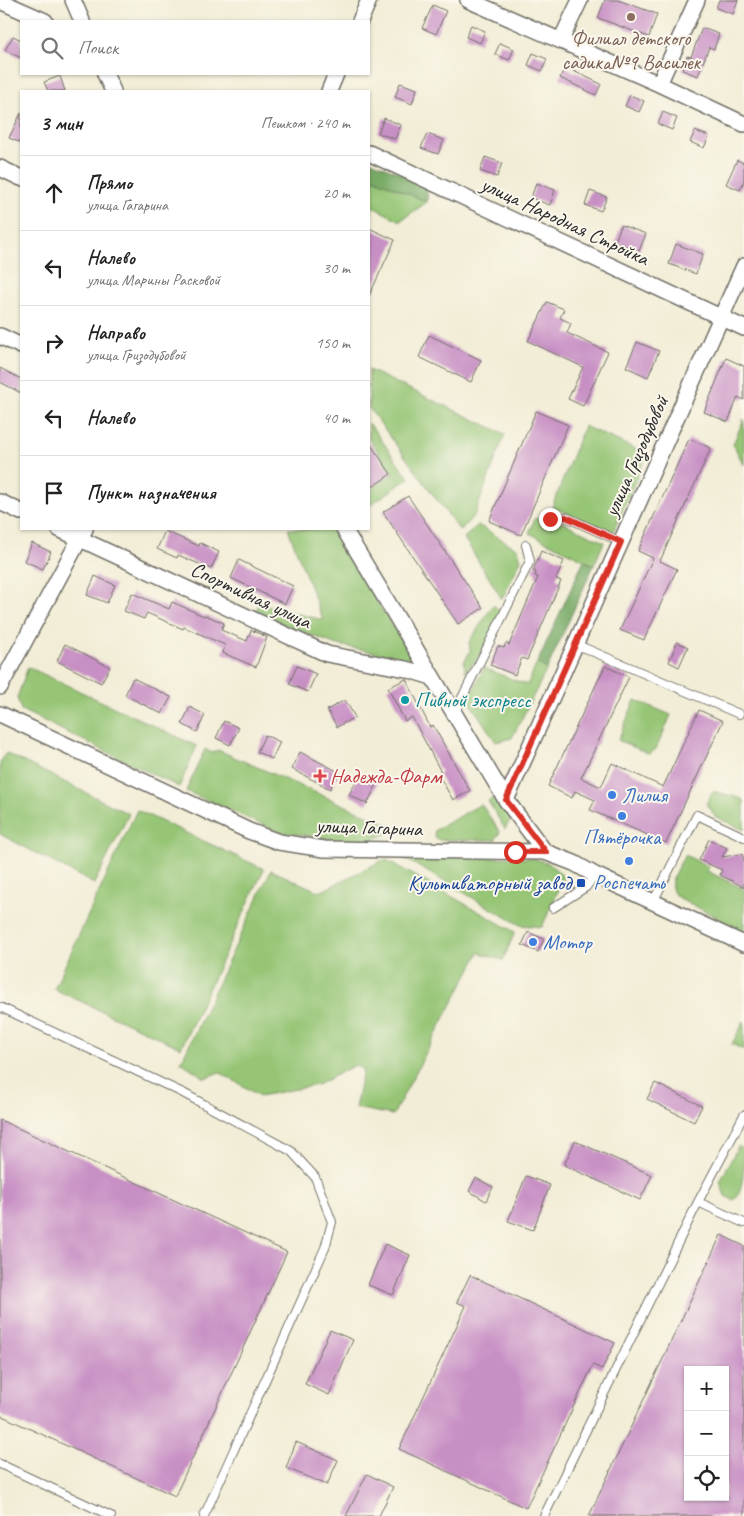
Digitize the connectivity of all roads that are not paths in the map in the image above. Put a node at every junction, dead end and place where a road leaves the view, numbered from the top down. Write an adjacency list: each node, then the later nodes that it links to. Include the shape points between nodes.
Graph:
1 (73, 0): 8 (street)
2 (369, 0): 9 (street)
3 (468, 0): 10 (street)
4 (580, 0): 10 (street)
5 (697, 0): 13 (street)
6 (0, 1): 7 (street)
7 (43, 20)
8 (82, 20)
9 (360, 20)
10 (561, 40): 13 (street)
11 (105, 75): 14 (street)
12 (336, 75): 15 (street)
13 (659, 84): 16 (street)
14 (113, 90)
15 (329, 90)
16 (744, 124)
17 (370, 153): 21 (street, улица Народная Стройка)
18 (0, 168): 19 (street)
19 (20, 178)
20 (744, 266): 21 (street, улица Гризодубовой)
21 (721, 317): 22 (street, улица Народная Стройка); 31 (street, улица Гризодубовой)
22 (744, 328)
23 (0, 336): 24 (street)
24 (20, 346)
25 (0, 502): 26 (street)
26 (20, 512)
27 (550, 519): 31 (lane, via 566,517)
28 (64, 530): 30 (street, Спортивная улица)
29 (345, 530): 34 (street)
30 (82, 534): 34 (street, Спортивная улица, via 327,654); 35 (street)
31 (621, 542): 33 (street, улица Гризодубовой)
32 (526, 545): 37 (lane, via 530,561)
33 (575, 644): 38 (lane); 39 (street, улица Гризодубовой)
34 (432, 677): 37 (street)
35 (0, 687)
36 (0, 714): 41 (street, улица Гагарина, via 249,831 279,842 333,850)
37 (454, 714): 39 (street)
38 (739, 714)
39 (506, 800): 41 (street)
40 (744, 837): 43 (lane, via 696,815)
41 (546, 852): 42 (street, улица Гагарина)
42 (595, 875): 43 (street, улица Гагарина); 44 (lane, via 586,887)
43 (653, 902): 45 (street, улица Гагарина)
44 (553, 908)
45 (744, 944)
46 (0, 1007): 52 (lane, via 183,1093 291,1151 315,1177 332,1222 325,1248)
47 (744, 1115): 48 (lane)
48 (698, 1202): 49 (lane); 53 (lane)
49 (744, 1223)
50 (0, 1464): 51 (lane)
51 (111, 1516)
52 (204, 1516)
53 (544, 1516)

